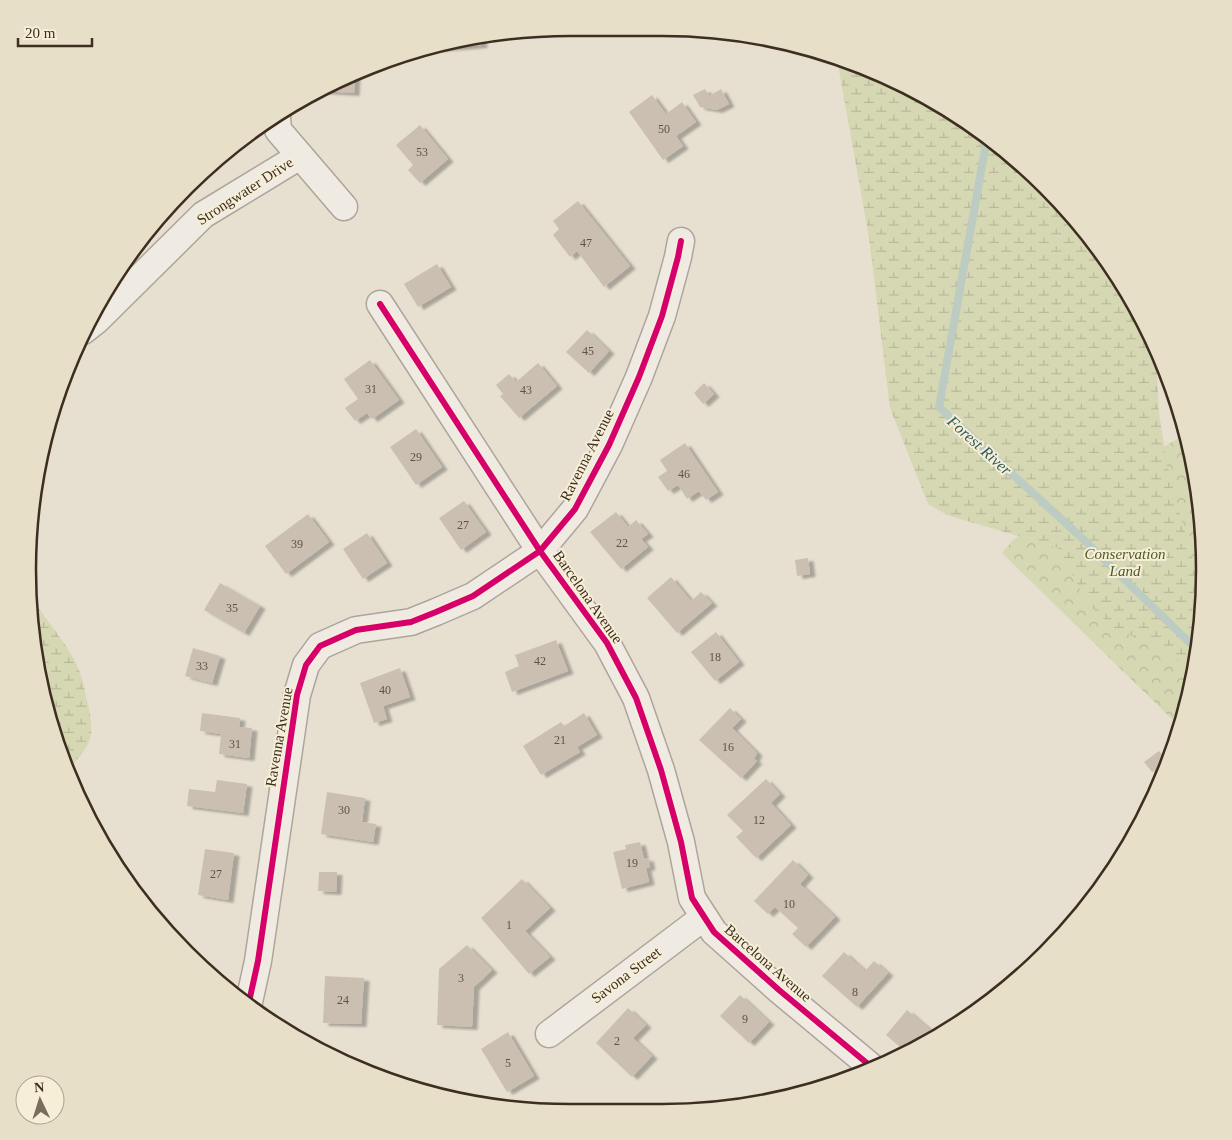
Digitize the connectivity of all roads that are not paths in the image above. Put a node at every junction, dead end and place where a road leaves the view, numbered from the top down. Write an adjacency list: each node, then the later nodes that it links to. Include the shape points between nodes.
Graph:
1 (277, 123): 2 (street, via 278,130)
2 (300, 156): 3 (street); 6 (street, Strongwater Drive, via 204,215)
3 (344, 207)
4 (681, 241): 7 (street, Ravenna Avenue, via 662,316 609,445 575,509)
5 (380, 304): 7 (street, Barcelona Avenue)
6 (101, 316)
7 (540, 552): 8 (street, Barcelona Avenue, via 607,642 636,698 661,770 692,898); 9 (street, Ravenna Avenue, via 473,596 436,612 411,622 356,630 320,646 306,665 297,695)
8 (704, 917): 10 (street, Savona Street); 11 (street, Barcelona Avenue, via 714,932)
9 (250, 997)
10 (549, 1034)
11 (867, 1063)

